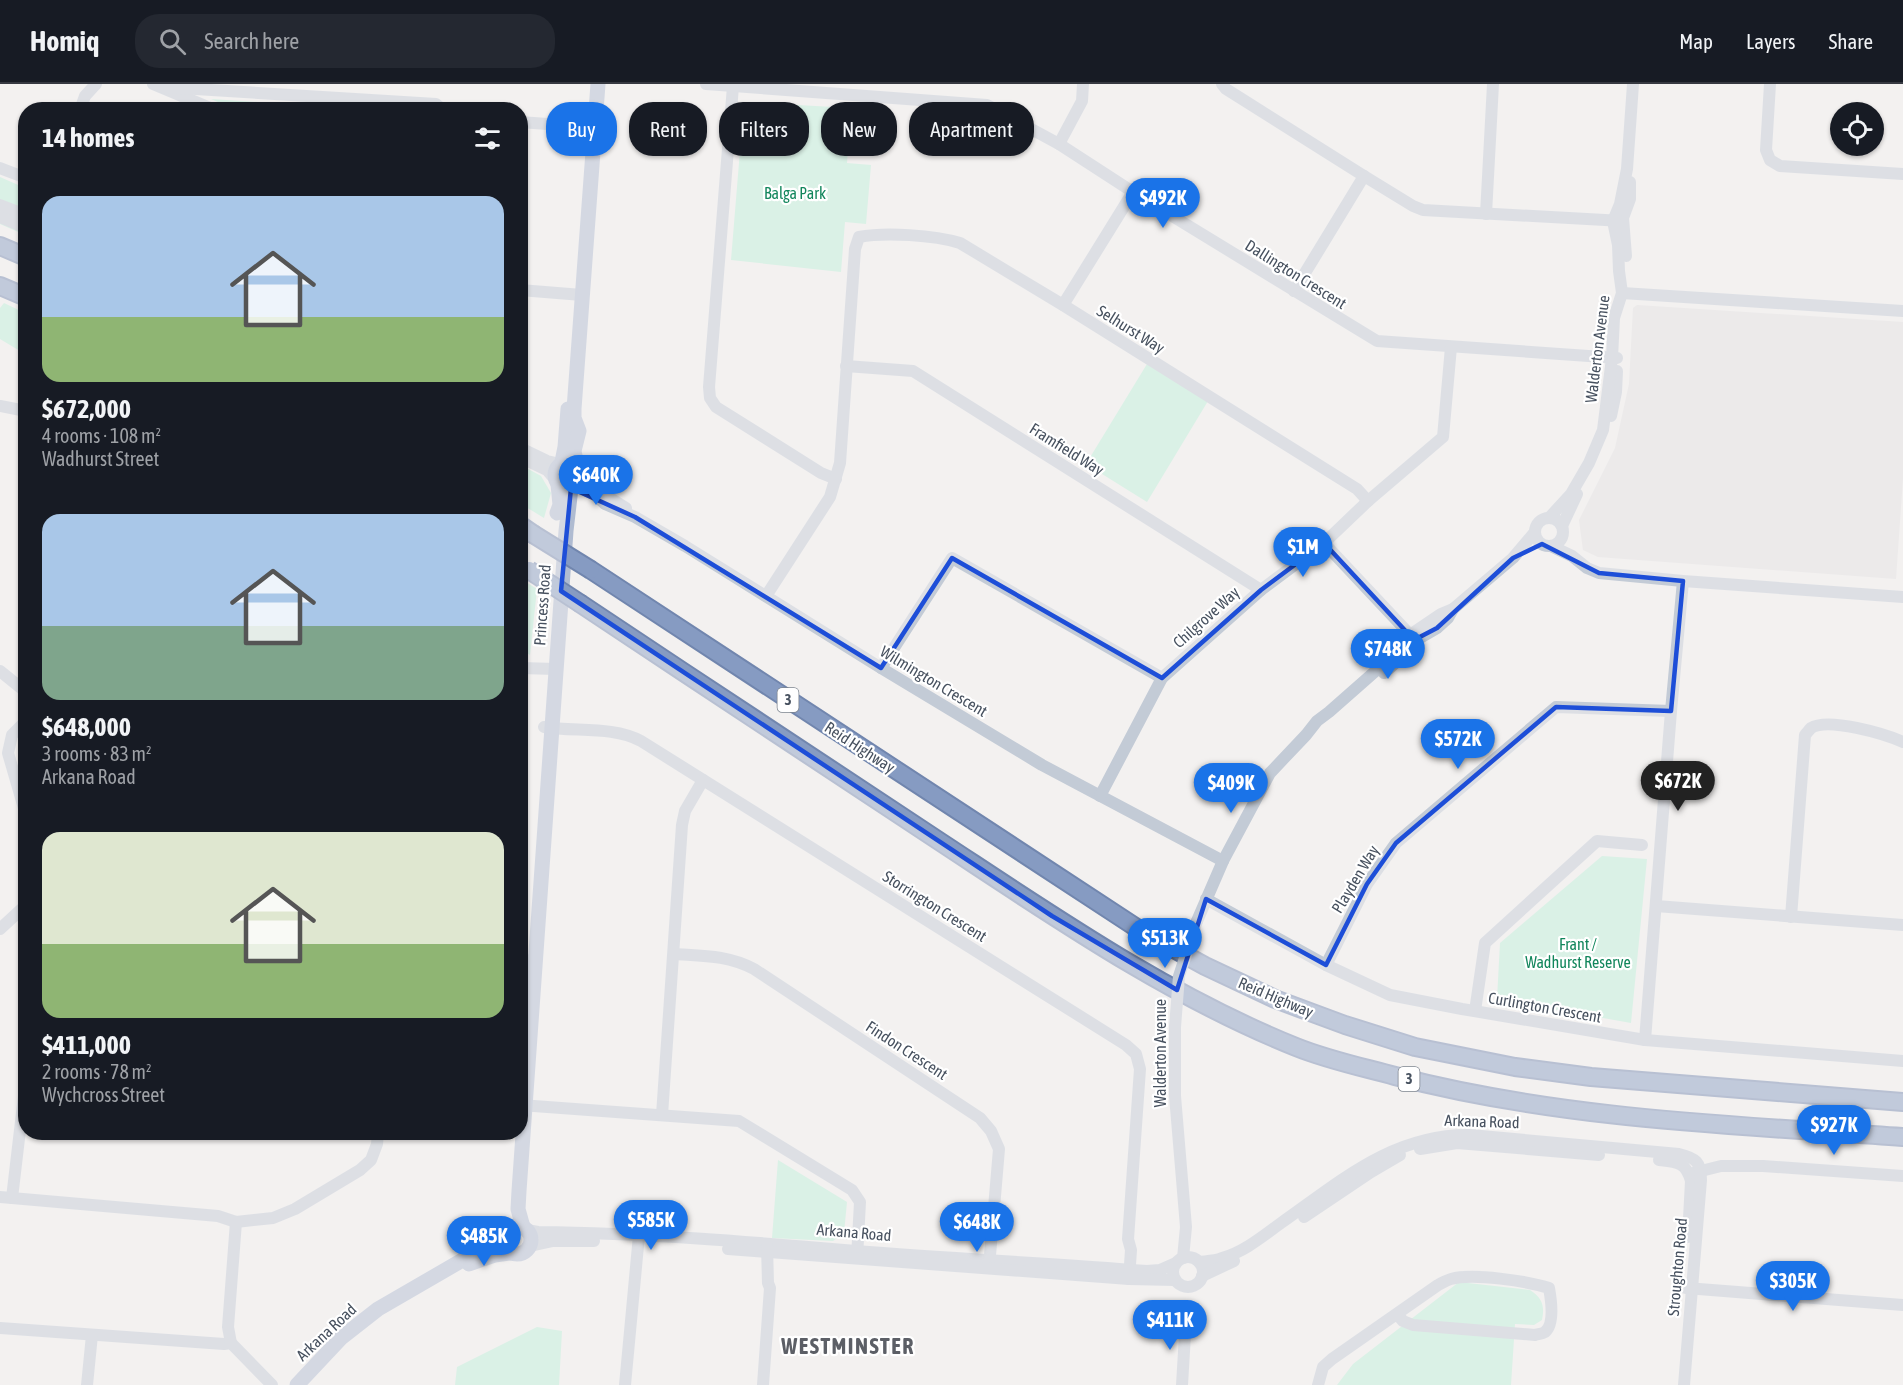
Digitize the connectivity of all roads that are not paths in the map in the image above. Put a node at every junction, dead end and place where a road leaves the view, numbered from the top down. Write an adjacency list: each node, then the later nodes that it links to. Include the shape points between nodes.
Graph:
1 (96, 84): 12 (street)
2 (591, 84): 15 (main road, Princess Road)
3 (598, 84): 36 (main road, Princess Road)
4 (706, 84): 11 (street, Dallington Crescent)
5 (1083, 84): 18 (street, via 1082,101)
6 (1222, 84): 23 (street)
7 (1633, 84): 29 (street, Walderton Avenue, via 1627,169)
8 (1770, 84): 21 (street, via 1766,150 1770,160 1780,166)
9 (1492, 85): 27 (street)
10 (158, 86): 13 (street); 14 (street)
11 (733, 86): 18 (street, Dallington Crescent, via 987,105); 47 (street, via 710,398 716,407)
12 (83, 102)
13 (196, 102)
14 (405, 102)
15 (590, 102)
16 (528, 123): 17 (street)
17 (546, 124)
18 (1059, 144): 24 (street, Dallington Crescent)
19 (586, 156): 36 (main road, Princess Road)
20 (0, 168): 22 (street)
21 (1903, 174)
22 (18, 175)
23 (1364, 176): 27 (street, via 1423,210); 34 (street)
24 (1133, 192): 34 (street, Dallington Crescent); 37 (street)
25 (0, 205): 26 (street)
26 (18, 212)
27 (1485, 214): 29 (street)
28 (0, 218): 30 (street)
29 (1618, 221): 35 (street, Walderton Avenue)
30 (18, 225)
31 (0, 246): 32 (highway)
32 (18, 254)
33 (528, 291): 36 (street)
34 (1294, 291): 39 (street, Dallington Crescent, via 1377,342)
35 (1625, 293): 38 (street); 40 (street, Walderton Avenue)
36 (579, 295): 46 (main road, Princess Road)
37 (1063, 305): 41 (street, Selhurst Way, via 960,243 898,235 859,237); 48 (street, Selhurst Way, via 1357,489)
38 (1903, 310)
39 (1450, 347): 40 (street, Dallington Crescent); 48 (street, Chilgrove Way, via 1443,437)
40 (1615, 358): 49 (street, Walderton Avenue, via 1604,423 1589,464 1571,494); 51 (street, Walderton Avenue, via 1614,408 1602,446 1572,501)
41 (846, 366): 47 (street); 59 (street, Framfield Way, via 913,371)
42 (0, 406): 43 (street)
43 (18, 409)
44 (528, 452): 46 (street)
45 (528, 461): 46 (street)
46 (567, 475): 60 (street, Wilmington Crescent, via 605,504 635,517); 66 (main road, Princess Road, via 566,531)
47 (836, 479): 60 (street, via 830,497)
48 (1368, 501): 53 (street, Chilgrove Way)
49 (1549, 518): 51 (street, via 1558,522); 52 (street, via 1539,522)
50 (528, 530): 91 (highway, Reid Highway / 3, bridge, via 1143,932 1204,966 1286,1003 1415,1047 1515,1067 1591,1077)
51 (1562, 530): 54 (street, via 1559,542); 55 (street)
52 (1535, 532): 54 (street); 56 (street, Walderton Avenue)
53 (1324, 543): 59 (street, Chilgrove Way); 62 (street)
54 (1546, 545): 55 (street); 56 (street, Walderton Avenue)
55 (1572, 556): 58 (street, via 1599,573)
56 (1513, 558): 62 (street, Walderton Avenue)
57 (528, 570): 95 (highway, 3, bridge, via 1108,952 1207,1006 1299,1048 1500,1100 1652,1118)
58 (1683, 581): 61 (street); 70 (street)
59 (1261, 590): 68 (street, Chilgrove Way)
60 (766, 596): 63 (street, Wilmington Crescent)
61 (1903, 597)
62 (1412, 638): 78 (street, Walderton Avenue, via 1355,693 1317,721 1270,773)
63 (881, 668): 68 (street, via 952,558); 76 (street, Wilmington Crescent)
64 (528, 669): 66 (street)
65 (0, 671): 69 (street)
66 (552, 673): 67 (street); 71 (main road, Princess Road)
67 (528, 674)
68 (1162, 678): 76 (street, Chilgrove Way)
69 (18, 686)
70 (1671, 711): 80 (street); 87 (street, Playden Way, via 1556,706 1396,843 1367,884)
71 (548, 728): 74 (street, Storrington Crescent, via 614,732 634,738); 86 (main road, Princess Road)
72 (18, 729): 75 (street, via 12,735 8,753)
73 (1903, 742): 82 (street, via 1853,727 1823,725 1805,735)
74 (703, 780): 85 (street, via 682,825); 112 (street, Storrington Crescent, via 1136,1054 1140,1069 1128,1239 1123,1249)
75 (18, 787)
76 (1100, 796): 78 (street, Wilmington Crescent)
77 (1642, 845): 88 (street, via 1597,841 1485,943)
78 (1223, 861): 79 (street, Walderton Avenue)
79 (1206, 899): 87 (street, Curlington Crescent); 109 (street, Walderton Avenue, bridge, via 1179,976 1174,1027 1175,1096)
80 (1656, 906): 82 (street); 89 (street)
81 (18, 914): 84 (street)
82 (1791, 917): 83 (street)
83 (1903, 926)
84 (0, 929)
85 (674, 954): 93 (street); 110 (street, Findon Crescent, via 723,957 754,969 980,1118 992,1131 999,1149)
86 (528, 961)
87 (1326, 965): 88 (street, Curlington Crescent, via 1390,995)
88 (1475, 1011): 89 (street, Curlington Crescent)
89 (1645, 1040): 90 (street, Curlington Crescent)
90 (1903, 1061)
91 (1903, 1102)
92 (528, 1105): 93 (street)
93 (662, 1115): 108 (street, via 739,1121 852,1190 860,1202)
94 (18, 1127): 101 (street)
95 (1903, 1137)
96 (377, 1140): 102 (street, via 371,1160 360,1170 295,1209 273,1218)
97 (517, 1140): 103 (main road)
98 (521, 1140): 103 (main road, Princess Road)
99 (1693, 1167): 100 (street, Arkana Road, via 1708,1161 1753,1161 1763,1166); 109 (street, Arkana Road, via 1679,1154 1470,1136 1425,1139 1366,1164 1256,1241 1220,1259); 113 (street, Arkana Road, via 1674,1162 1457,1143 1415,1150 1371,1172 1244,1257); 115 (street, Stroughton Road)
100 (1903, 1176)
101 (6, 1198): 102 (street, via 218,1216)
102 (236, 1222): 121 (street, via 228,1327)
103 (516, 1229): 104 (street, Arkana Road); 105 (main road, via 530,1235); 107 (main road, via 503,1244); 111 (main road, Arkana Road)
104 (639, 1238): 105 (street, Arkana Road, via 553,1241); 106 (street, Arkana Road); 125 (street)
105 (530, 1246): 107 (main road, via 521,1254)
106 (772, 1248): 108 (street, Arkana Road); 126 (street)
107 (510, 1253): 111 (main road, Arkana Road)
108 (857, 1255): 110 (street, Arkana Road)
109 (1188, 1260): 112 (street, Arkana Road, via 1160,1270); 113 (street, via 1203,1271); 114 (street, via 1173,1268)
110 (989, 1264): 112 (street, Arkana Road)
111 (443, 1272): 124 (main road, Arkana Road, via 378,1309 341,1338)
112 (1125, 1274): 114 (street, Arkana Road)
113 (1202, 1276): 114 (street, via 1189,1286)
114 (1175, 1280)
115 (1688, 1288): 116 (street); 129 (street, Stroughton Road); 130 (street, Stroughton Road)
116 (1903, 1305)
117 (1397, 1314): 117 (street, via 1413,1324 1535,1335 1549,1325 1552,1307 1549,1288 1528,1282 1464,1277 1438,1285); 128 (street, via 1323,1367)
118 (1186, 1318): 127 (street)
119 (0, 1328): 120 (street)
120 (92, 1335): 121 (street); 122 (street)
121 (231, 1343): 123 (street)
122 (87, 1385)
123 (272, 1385)
124 (297, 1385)
125 (625, 1385)
126 (763, 1385)
127 (1182, 1385)
128 (1318, 1385)
129 (1677, 1385)
130 (1684, 1385)

